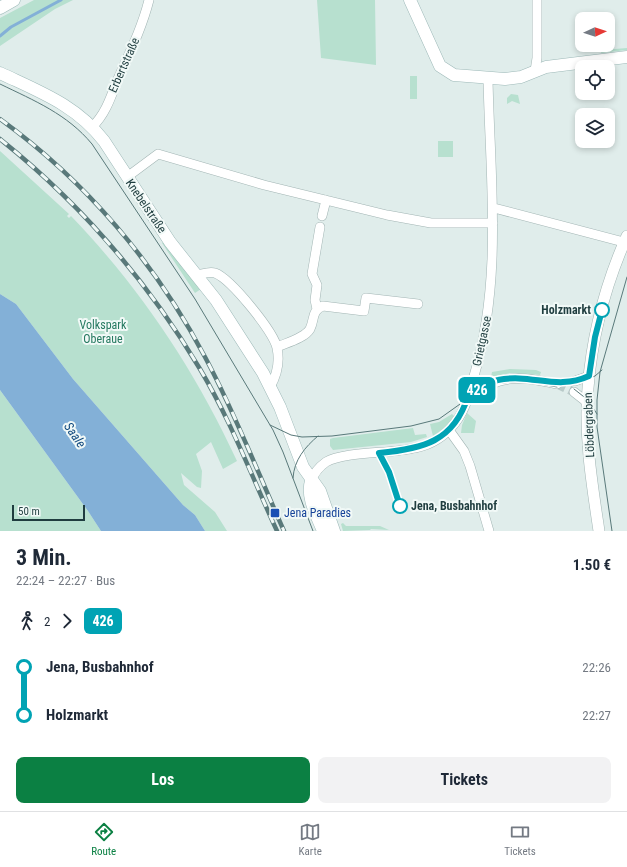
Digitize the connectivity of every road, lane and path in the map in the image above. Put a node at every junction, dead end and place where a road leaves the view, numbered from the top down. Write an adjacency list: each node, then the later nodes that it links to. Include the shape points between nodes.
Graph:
1 (149, 0): 8 (street, Erbertstraße, via 140,30)
2 (410, 0): 7 (main road, via 440,66 454,75)
3 (536, 0): 5 (street)
4 (627, 57): 5 (main road)
5 (535, 71): 7 (main road, via 516,78)
6 (0, 73): 8 (main road, Knebelstraße, via 64,104)
7 (488, 79): 11 (street, Grietgasse)
8 (95, 131): 9 (main road, Knebelstraße)
9 (127, 177): 10 (street, via 158,154 258,184); 16 (main road, Knebelstraße, via 170,242)
10 (326, 200): 12 (street); 13 (street, via 431,224)
11 (494, 208): 13 (street, Grietgasse); 15 (street)
12 (322, 216)
13 (493, 223): 25 (street, Grietgasse, via 488,315)
14 (320, 226): 18 (street, via 312,274 317,285)
15 (625, 243): 20 (street, Löbdergraben, via 608,286 595,337)
16 (197, 275): 19 (street, via 210,272 226,279 258,316); 23 (main road, Knebelstraße, via 216,300)
17 (418, 304): 18 (street, via 366,298 364,311 323,306)
18 (317, 308): 19 (street, via 310,329)
19 (277, 347): 23 (street, via 278,369)
20 (589, 376): 21 (street); 26 (street, Löbdergraben)
21 (575, 381)
22 (557, 384): 25 (street, via 525,378 499,380)
23 (270, 387): 28 (main road, Knebelstraße)
24 (574, 392): 26 (street)
25 (468, 396): 27 (street, Grietgasse, via 460,416)
26 (588, 403): 32 (street, Löbdergraben, via 589,448)
27 (449, 430): 28 (street, Grietgasse, via 431,443 414,449 330,460 317,470); 31 (street, via 464,451)
28 (311, 481): 29 (main road, Knebelstraße, via 310,497); 30 (main road, Knebelstraße, via 320,491)
29 (323, 531)
30 (334, 531)
31 (490, 531)
32 (599, 531)

